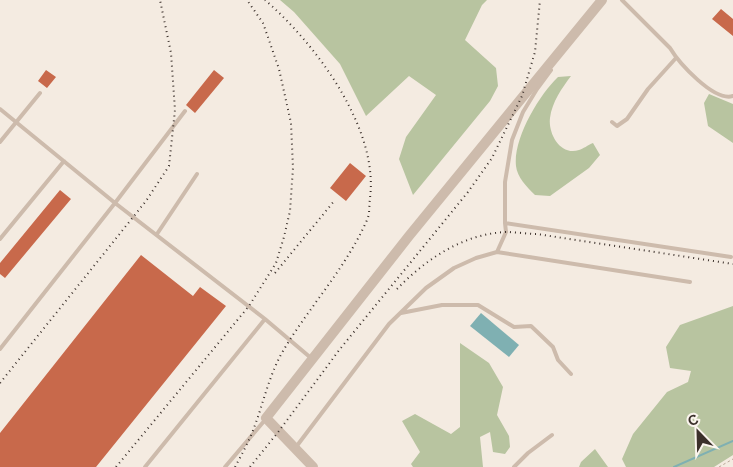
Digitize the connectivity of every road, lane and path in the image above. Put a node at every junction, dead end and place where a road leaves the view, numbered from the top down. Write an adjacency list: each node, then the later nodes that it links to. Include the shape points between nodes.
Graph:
1 (602, 0): 3 (street)
2 (622, 0): 4 (lane)
3 (569, 40): 15 (lane, via 524,112 512,140 505,182); 24 (street)
4 (676, 58): 6 (lane, via 690,74 721,96); 10 (lane, via 648,88 627,120 616,126)
5 (40, 93): 9 (lane)
6 (733, 96)
7 (0, 109): 9 (lane)
8 (185, 111): 14 (lane)
9 (17, 122): 11 (lane); 12 (lane)
10 (612, 122)
11 (0, 142)
12 (64, 160): 14 (lane); 17 (lane)
13 (197, 174): 16 (lane)
14 (115, 203): 16 (lane); 23 (lane)
15 (505, 223): 18 (lane, via 506,232); 19 (lane)
16 (157, 234): 22 (lane)
17 (0, 239)
18 (497, 252): 20 (lane); 21 (lane, via 454,268 426,288)
19 (732, 257)
20 (690, 282)
21 (400, 313): 25 (lane, via 442,305 478,305 514,327 531,326 553,347 558,360); 28 (lane)
22 (265, 319): 24 (lane); 30 (lane)
23 (0, 349)
24 (312, 360): 26 (street)
25 (571, 374)
26 (266, 418): 28 (street); 31 (lane)
27 (552, 435): 33 (lane)
28 (296, 448): 32 (street)
29 (733, 459): 34 (path)
30 (144, 467)
31 (225, 467)
32 (313, 467)
33 (514, 467)
34 (719, 467)

